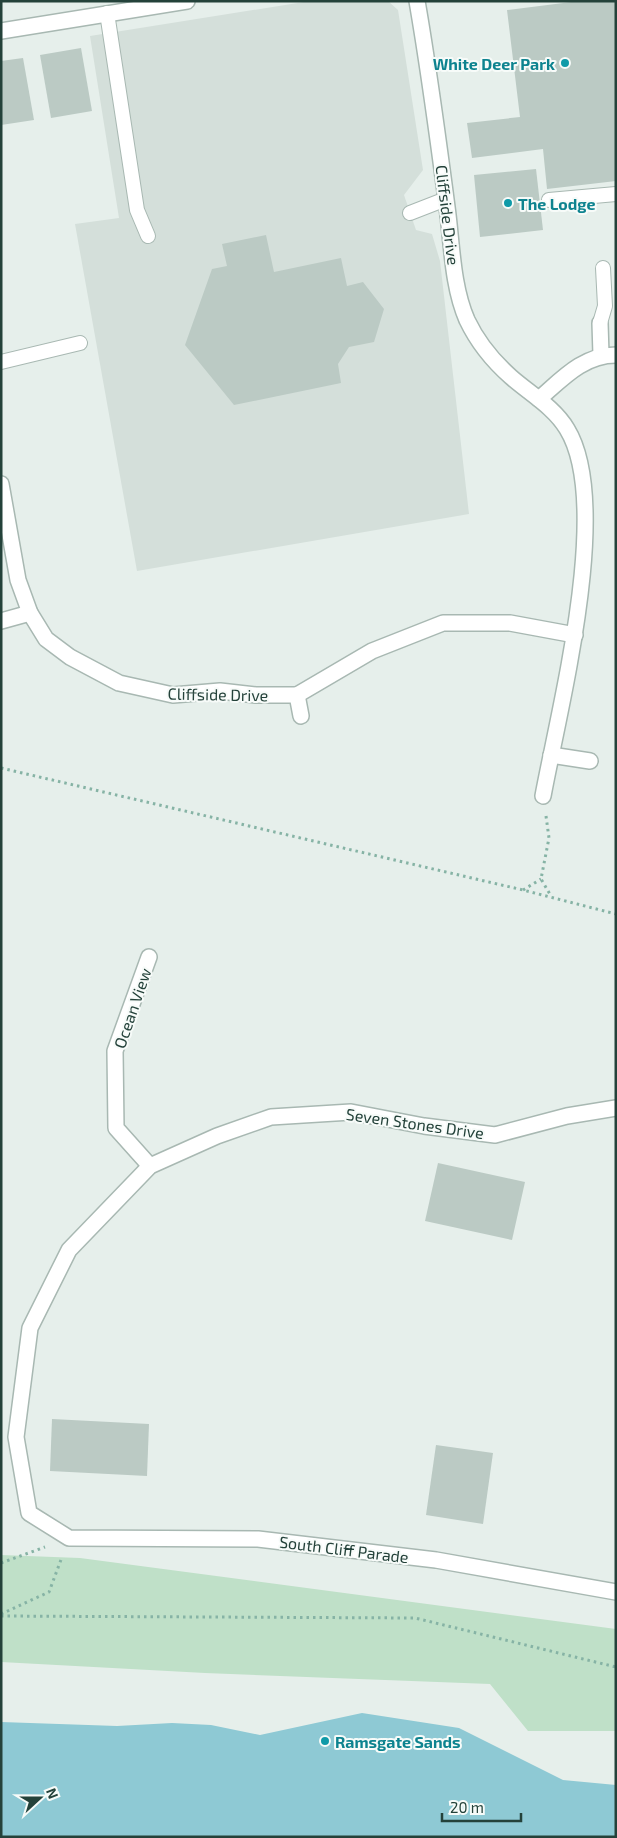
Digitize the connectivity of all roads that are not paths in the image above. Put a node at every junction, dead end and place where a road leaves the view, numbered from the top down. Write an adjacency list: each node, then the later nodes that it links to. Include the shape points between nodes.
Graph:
1 (187, 1): 3 (street)
2 (417, 1): 6 (street, Cliffside Drive, via 432,85)
3 (107, 13): 4 (street); 9 (lane, via 137,210)
4 (1, 31)
5 (616, 194): 7 (lane)
6 (446, 199): 8 (lane); 15 (street, Cliffside Drive, via 457,284 467,320 486,350 510,377)
7 (549, 200)
8 (410, 213)
9 (148, 236)
10 (603, 268): 11 (lane, via 606,306)
11 (600, 323): 13 (street)
12 (80, 343): 14 (lane)
13 (608, 356): 15 (street, via 575,368)
14 (1, 362)
15 (540, 399): 19 (street, Cliffside Drive, via 566,427 579,453 584,502 583,561)
16 (1, 484): 17 (street, Cliffside Drive, via 18,580)
17 (30, 613): 18 (street); 20 (street, Cliffside Drive, via 46,639 70,658 119,683 173,695 220,691)
18 (1, 620)
19 (574, 636): 20 (street, via 510,623 443,623 372,651); 22 (street, Cliffside Drive)
20 (296, 695): 21 (street)
21 (301, 716)
22 (551, 755): 23 (street); 24 (street, Cliffside Drive)
23 (590, 761)
24 (543, 796)
25 (149, 958): 27 (street, Ocean View, via 116,1051 116,1128)
26 (616, 1108): 27 (street, Seven Stones Drive, via 567,1116 496,1134 424,1126 351,1112 271,1117 217,1136)
27 (150, 1166): 28 (street, Seven Stones Drive, via 69,1250 30,1328 16,1437 29,1513)
28 (69, 1538): 29 (street, South Cliff Parade, via 258,1539 436,1560)
29 (616, 1592)

